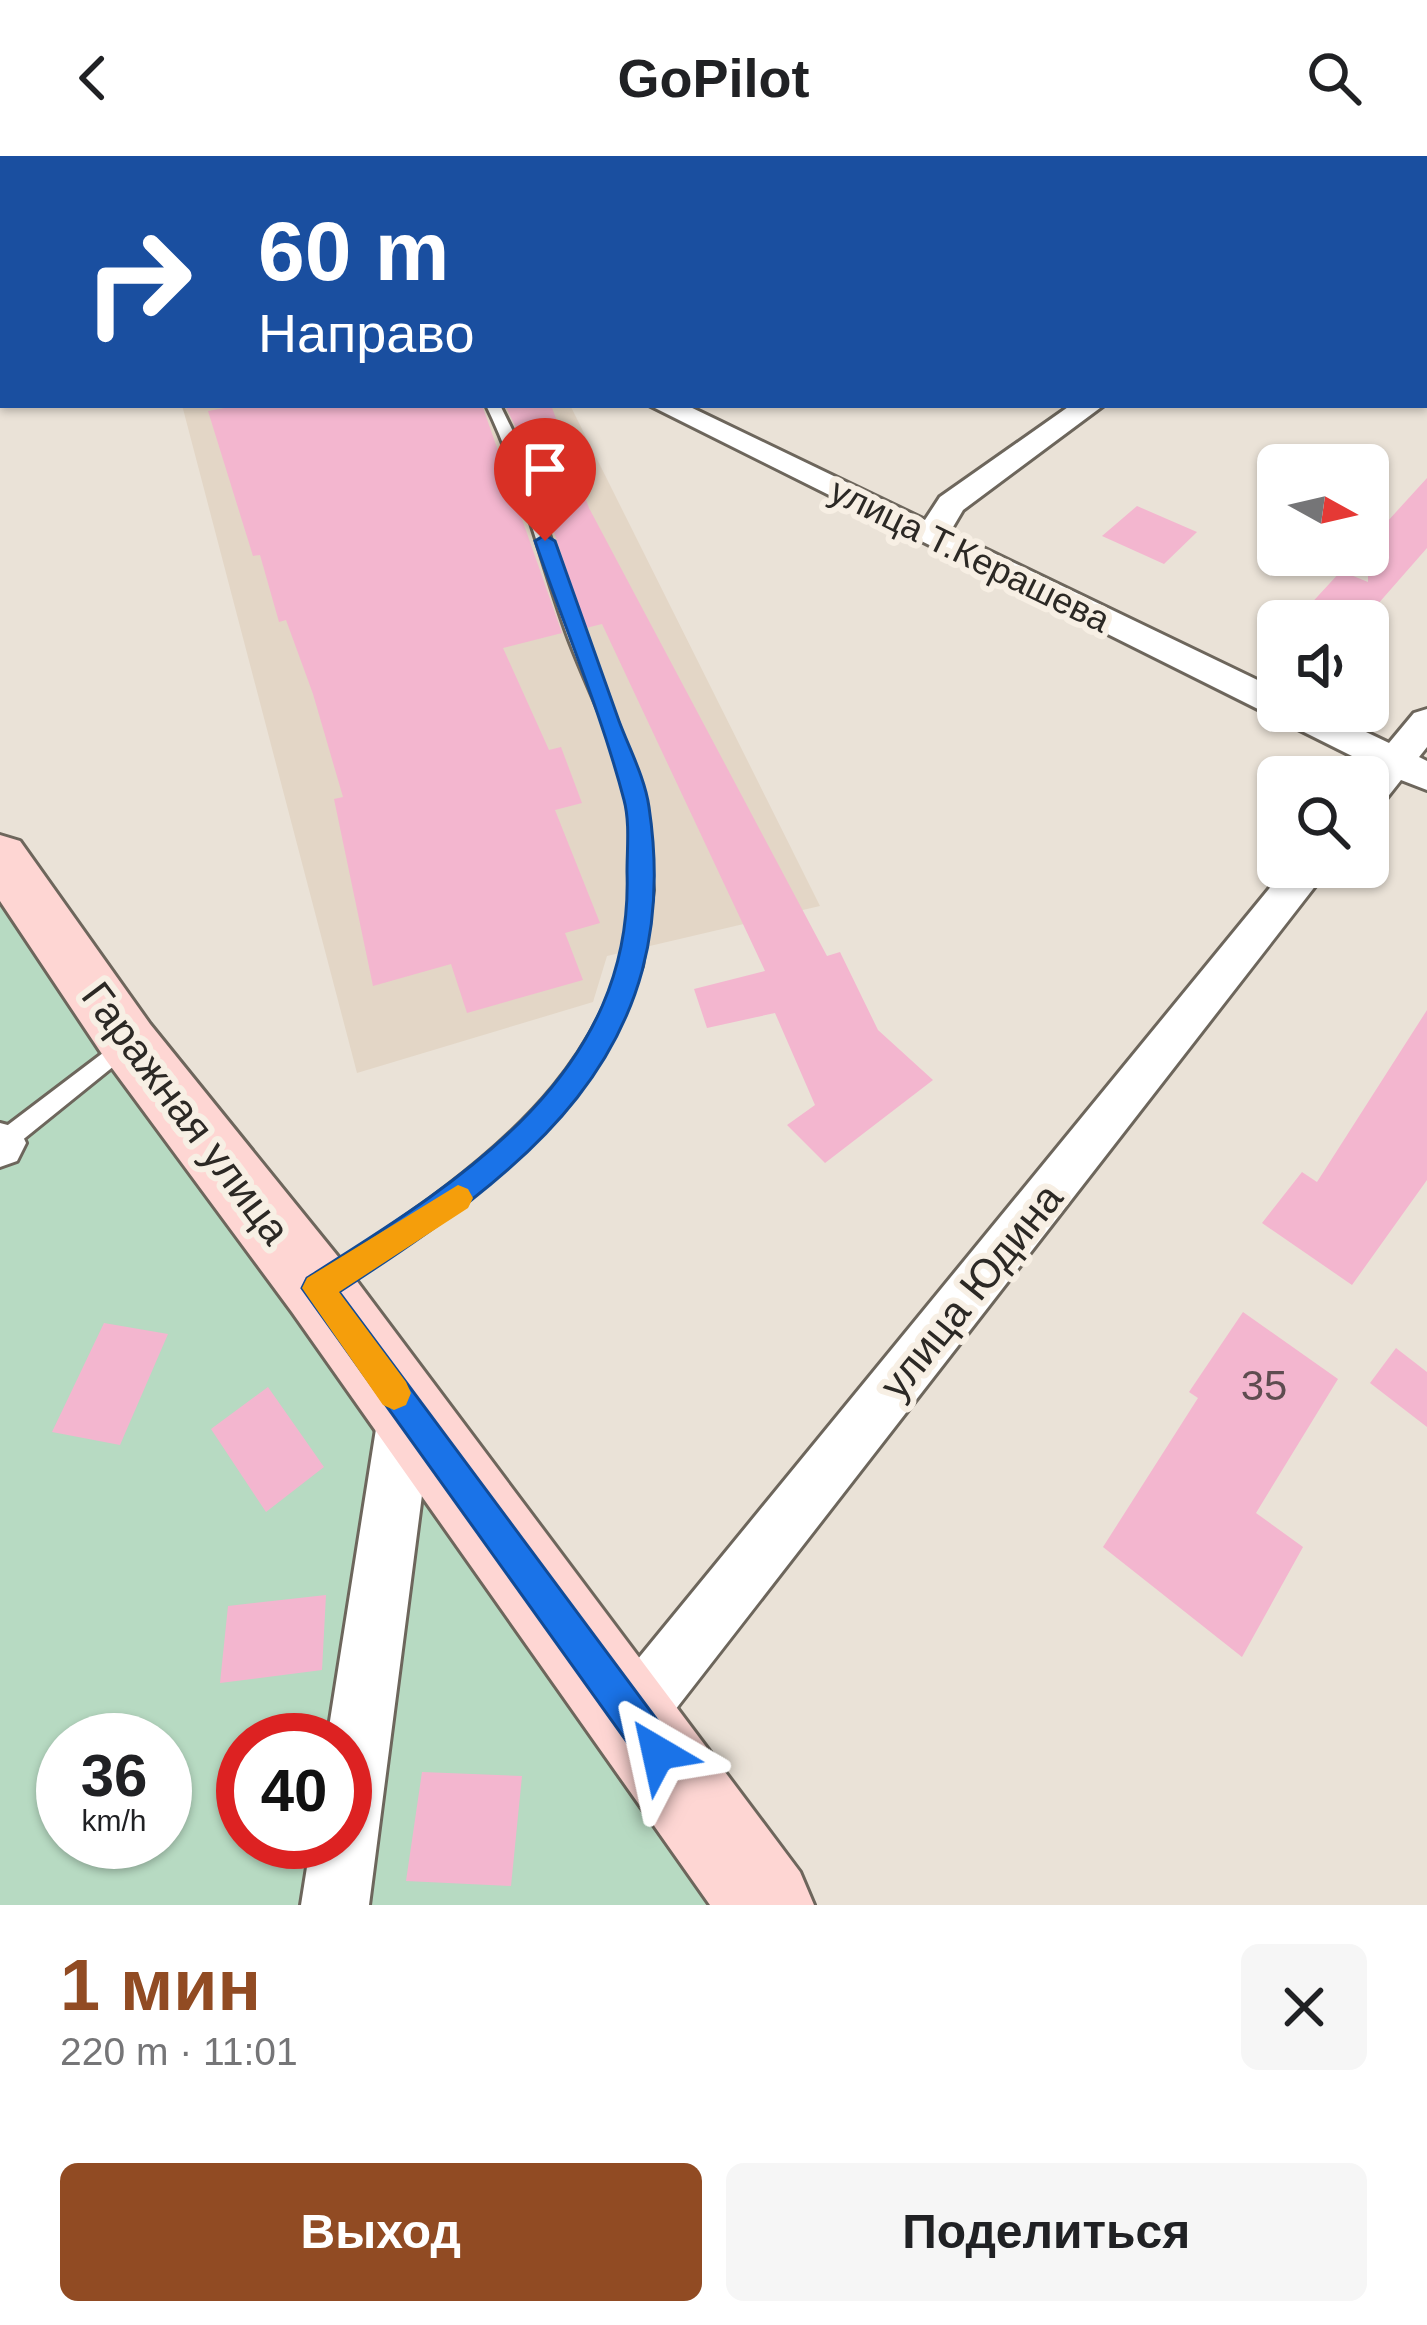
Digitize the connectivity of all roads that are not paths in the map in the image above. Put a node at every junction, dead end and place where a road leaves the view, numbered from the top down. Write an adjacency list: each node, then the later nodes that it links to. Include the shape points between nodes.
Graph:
1 (495, 408): 13 (lane, via 637,804 641,910 619,1010 551,1112 456,1199)
2 (669, 408): 4 (street, улица Т.Керашева)
3 (1086, 408): 4 (street, via 951,504)
4 (931, 537): 5 (street, улица Т.Керашева)
5 (1257, 695)
6 (1427, 722): 8 (street)
7 (1334, 732): 8 (street)
8 (1411, 769)
9 (2, 862): 11 (street, Гаражная улица)
10 (1293, 888): 16 (street, улица Юдина)
11 (128, 1042): 12 (lane); 13 (street, Гаражная улица)
12 (1, 1144)
13 (318, 1288): 14 (street, Гаражная улица)
14 (406, 1410): 15 (street); 16 (street, Гаражная улица)
15 (362, 1713)
16 (632, 1715): 19 (street, Гаражная улица)
17 (340, 1869): 18 (street)
18 (334, 1905)
19 (767, 1905)

